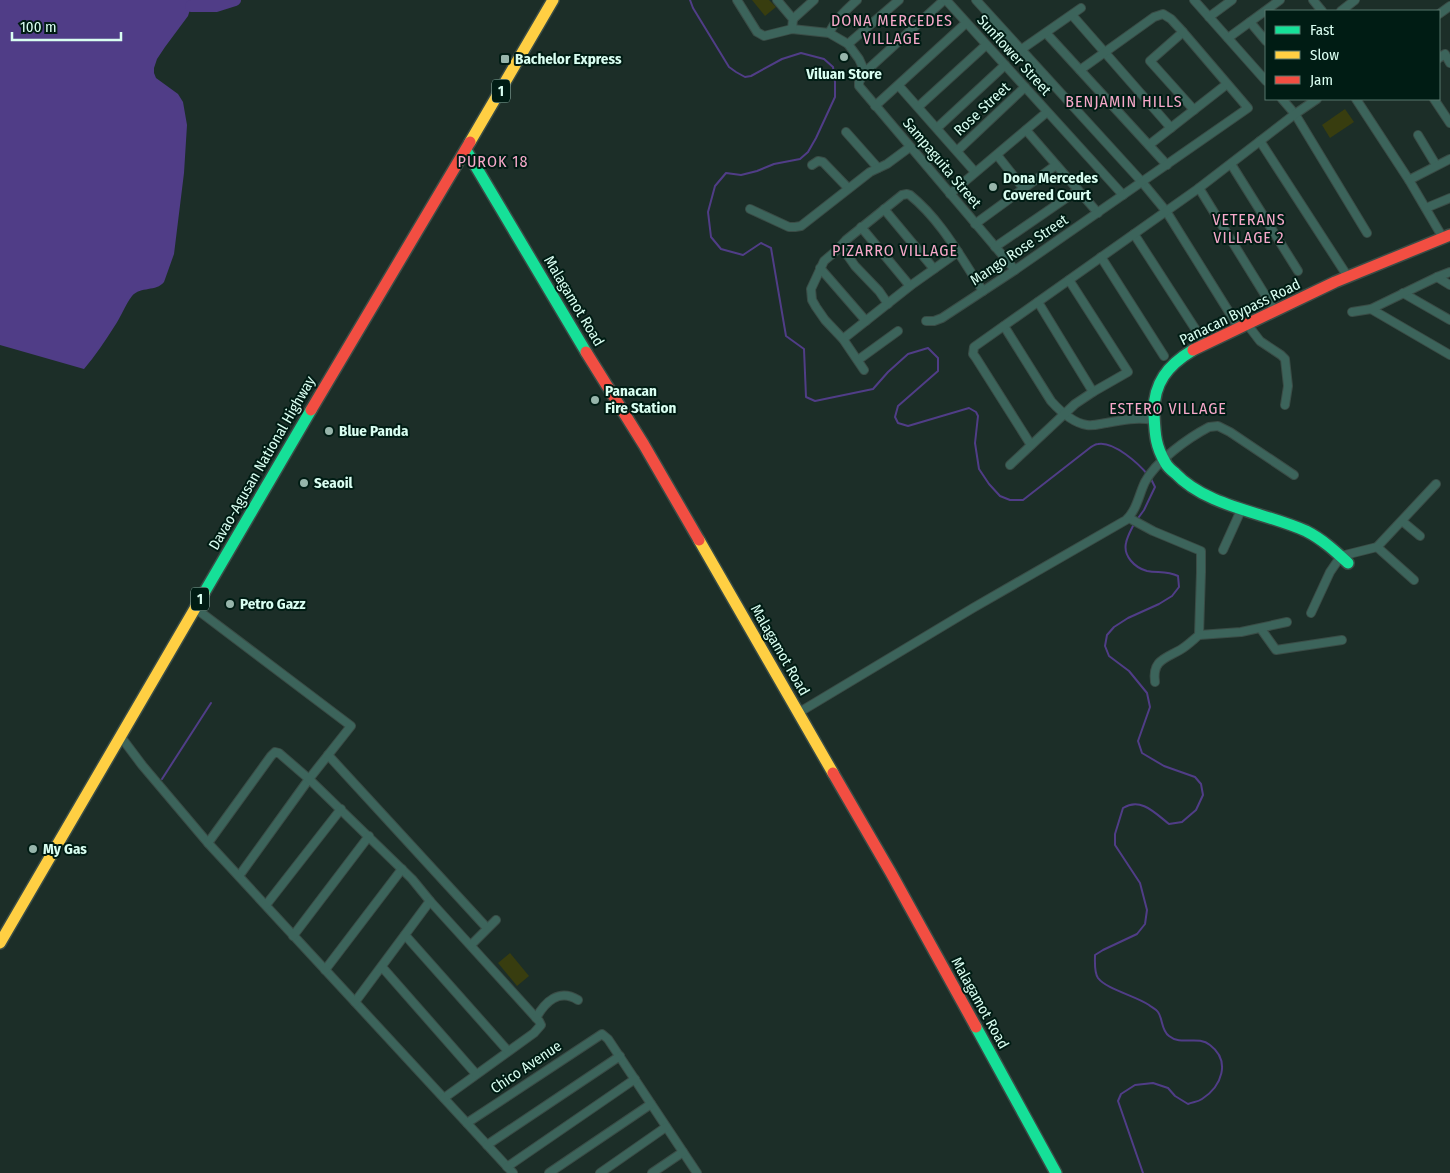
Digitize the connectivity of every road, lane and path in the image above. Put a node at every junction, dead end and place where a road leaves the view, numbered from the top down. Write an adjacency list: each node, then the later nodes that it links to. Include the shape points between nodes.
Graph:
1 (553, 0): 61 (main road, Davao-Agusan National Highway / 1)
2 (737, 0): 24 (street, via 760,35)
3 (777, 0): 21 (street)
4 (814, 0): 21 (street)
5 (857, 0): 26 (street)
6 (899, 0): 30 (street)
7 (945, 0): 23 (street, Sunflower Street); 38 (street)
8 (976, 0): 32 (street)
9 (1194, 0): 20 (street)
10 (1232, 0): 20 (street)
11 (1280, 0): 15 (street)
12 (1313, 0): 16 (street)
13 (1355, 0): 17 (street)
14 (1081, 8): 19 (street)
15 (1274, 9)
16 (1321, 10)
17 (1341, 10)
18 (1265, 14): 22 (street)
19 (1072, 15): 27 (street); 33 (street)
20 (1209, 17): 28 (street)
21 (793, 19): 24 (street)
22 (1250, 22): 28 (street); 29 (street)
23 (966, 23): 31 (street, Sunflower Street); 41 (street)
24 (792, 29): 26 (street)
25 (1183, 32): 33 (street, via 1163,14); 40 (street); 49 (street, via 1150,61)
26 (829, 33): 30 (street)
27 (1046, 33): 32 (street); 37 (street)
28 (1228, 38): 39 (street)
29 (1265, 41)
30 (848, 44): 38 (street)
31 (986, 45): 36 (street, Sunflower Street); 48 (street)
32 (1022, 49): 73 (street)
33 (1105, 52): 37 (street); 54 (street)
34 (1440, 57): 35 (street, via 1444,54)
35 (1450, 63)
36 (1006, 66): 42 (street, Sunflower Street); 53 (street)
37 (1080, 70): 59 (street)
38 (865, 72): 47 (street, Sampaguita Street, via 859,86)
39 (1265, 80)
40 (1227, 84): 49 (street); 68 (street, Mango Rose Street, via 1248,108)
41 (899, 86): 47 (street); 48 (street)
42 (1025, 87): 50 (street, Sunflower Street); 62 (street, Rose Street)
43 (1283, 100): 51 (street)
44 (1316, 100): 51 (street)
45 (1357, 100): 72 (street)
46 (1435, 100): 52 (street)
47 (875, 106): 60 (street, Sampaguita Street)
48 (918, 107): 53 (street)
49 (1194, 110): 54 (street)
50 (1048, 112): 55 (street); 79 (street, Sunflower Street)
51 (1295, 114): 58 (street); 88 (street)
52 (1450, 123)
53 (937, 128): 62 (street)
54 (1171, 128): 59 (street)
55 (1026, 130): 63 (street); 67 (street)
56 (846, 132): 70 (street)
57 (1418, 135): 69 (street)
58 (1260, 141): 65 (street); 100 (street)
59 (1149, 145): 68 (street)
60 (910, 147): 70 (street); 78 (street, Sampaguita Street)
61 (466, 150): 141 (main road, Davao-Agusan National Highway / 1); 148 (main road, Malagamot Road, via 644,445)
62 (957, 151): 71 (street)
63 (998, 155): 71 (street); 76 (street)
64 (1450, 158): 69 (street)
65 (1231, 164): 75 (street); 98 (street)
66 (812, 165): 74 (street, via 823,162)
67 (1056, 165): 76 (street); 77 (street)
68 (1167, 165): 73 (street, Mango Rose Street)
69 (1436, 165): 72 (street)
70 (878, 168): 74 (street)
71 (975, 172): 78 (street)
72 (1409, 180): 81 (street)
73 (1142, 182): 79 (street, Mango Rose Street); 84 (street)
74 (848, 188): 82 (street, via 806,223 795,227)
75 (1199, 188): 84 (street); 110 (street)
76 (1024, 189): 86 (street)
77 (1078, 190): 85 (street); 92 (street)
78 (950, 194): 86 (street, Sampaguita Street)
79 (1123, 195): 85 (street, Mango Rose Street)
80 (1450, 198): 81 (street)
81 (1426, 208): 90 (street)
82 (750, 209)
83 (884, 209): 87 (street); 93 (street, via 902,195 910,195 934,219); 96 (street)
84 (1166, 211): 89 (street); 116 (street)
85 (1098, 213): 97 (street, Mango Rose Street)
86 (975, 224): 92 (street, Sampaguita Street)
87 (861, 227): 91 (street); 104 (street)
88 (1367, 233)
89 (1134, 234): 94 (street); 119 (street)
90 (1447, 236): 100 (main road, Panacan Bypass Road)
91 (841, 246): 95 (street); 108 (street)
92 (995, 247): 97 (street, Sampaguita Street)
93 (958, 252): 96 (street); 105 (street)
94 (1101, 257): 102 (street); 121 (street)
95 (820, 268): 113 (street); 118 (street, via 810,293 812,300)
96 (934, 269): 104 (street)
97 (1015, 270): 105 (street, Mango Rose Street)
98 (1298, 271)
99 (1450, 272): 101 (street)
100 (1348, 277): 110 (main road, Panacan Bypass Road)
101 (1436, 277): 103 (street); 106 (street)
102 (1070, 280): 107 (street); 124 (street, via 1128,372)
103 (1450, 285)
104 (910, 286): 108 (street)
105 (984, 291): 114 (street, Mango Rose Street, via 942,318)
106 (1403, 293): 109 (street); 112 (street)
107 (1038, 302): 115 (street); 124 (street)
108 (888, 304): 113 (street)
109 (1371, 309): 111 (street); 120 (street)
110 (1275, 311): 116 (main road, Panacan Bypass Road)
111 (1352, 312)
112 (1450, 320)
113 (866, 321): 118 (street)
114 (926, 322)
115 (1004, 326): 126 (street, via 1051,401); 128 (street, via 976,346 973,354)
116 (1243, 326): 119 (main road, Panacan Bypass Road); 125 (street, via 1286,359 1288,386)
117 (898, 331): 122 (street)
118 (843, 339): 122 (street)
119 (1205, 344): 127 (main road, Panacan Bypass Road, via 1182,357 1162,376)
120 (1450, 354)
121 (1164, 356)
122 (858, 360): 123 (street)
123 (864, 370)
124 (1092, 392): 126 (street)
125 (1285, 405)
126 (1064, 413): 127 (street, via 1087,425 1137,418); 128 (street)
127 (1153, 420): 129 (main road, Panacan Bypass Road)
128 (1031, 445): 130 (street)
129 (1162, 459): 131 (street, via 1203,430 1218,426); 133 (main road, Panacan Bypass Road, via 1172,474 1187,485); 134 (street, via 1146,480)
130 (1010, 465)
131 (1294, 475)
132 (1436, 484): 135 (street)
133 (1242, 508): 138 (street); 139 (main road, Panacan Bypass Road, via 1304,530)
134 (1130, 519): 145 (street, via 1201,551); 148 (street, via 964,613)
135 (1402, 521): 136 (street); 137 (street)
136 (1420, 536)
137 (1377, 547): 139 (street); 140 (street)
138 (1223, 550)
139 (1344, 559): 142 (street, via 1325,582)
140 (1414, 580)
141 (195, 608): 149 (main road, Davao-Agusan National Highway / 1); 150 (street, via 351,726)
142 (1312, 613)
143 (1287, 622): 144 (street)
144 (1261, 628): 145 (street); 146 (street, via 1276,650)
145 (1199, 635): 147 (street, via 1160,661 1154,669)
146 (1342, 640)
147 (1155, 682)
148 (798, 713): 185 (main road, Malagamot Road, via 901,890)
149 (121, 736): 154 (street); 163 (main road, Davao-Agusan National Highway / 1)
150 (328, 755): 151 (street); 160 (street)
151 (310, 779): 152 (street); 154 (street, via 275,752); 156 (street)
152 (341, 809): 153 (street); 158 (street)
153 (369, 836): 155 (street); 162 (street)
154 (208, 843): 156 (street)
155 (402, 869): 157 (street); 166 (street)
156 (239, 876): 158 (street)
157 (430, 901): 161 (street); 164 (street)
158 (266, 905): 162 (street)
159 (496, 920): 160 (street)
160 (487, 928): 164 (street)
161 (405, 935): 165 (street); 170 (street)
162 (293, 936): 166 (street)
163 (0, 943)
164 (470, 945): 169 (street)
165 (382, 967): 168 (street); 172 (street)
166 (325, 970): 168 (street)
167 (578, 1000): 169 (street, via 563,994 546,1003)
168 (355, 1002): 174 (street)
169 (536, 1018): 170 (street, via 540,1022 539,1029)
170 (508, 1051): 172 (street)
171 (620, 1056): 173 (street); 176 (street, Chico Avenue, via 606,1036 600,1035); 178 (street)
172 (476, 1074): 174 (street)
173 (635, 1079): 175 (street); 180 (street)
174 (444, 1098): 176 (street)
175 (651, 1104): 177 (street); 181 (street)
176 (466, 1123): 178 (street)
177 (666, 1127): 179 (street); 182 (street)
178 (487, 1145): 180 (street)
179 (683, 1152): 183 (street); 184 (street)
180 (510, 1170)
181 (549, 1173)
182 (600, 1173)
183 (652, 1173)
184 (697, 1173)
185 (1056, 1173)

